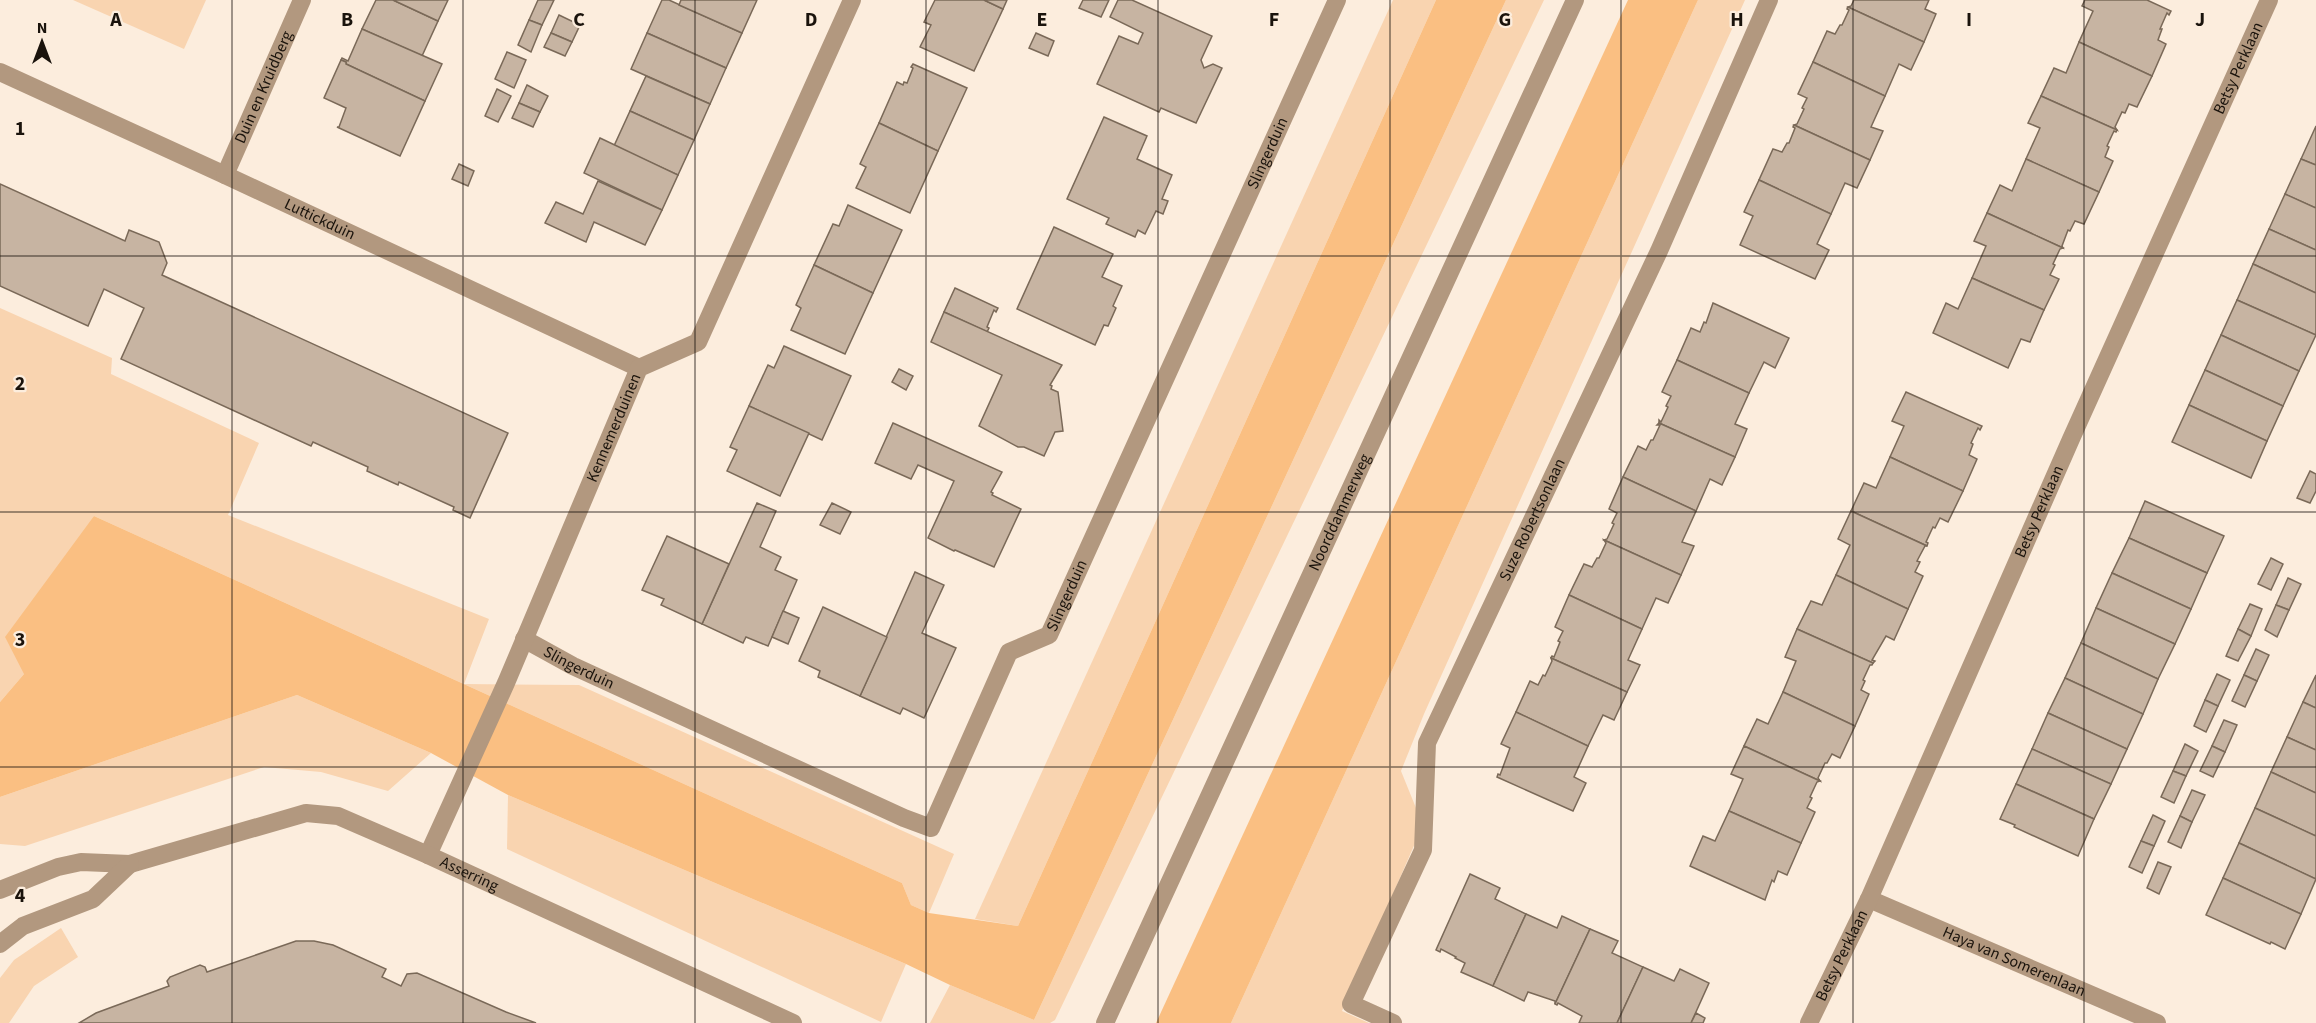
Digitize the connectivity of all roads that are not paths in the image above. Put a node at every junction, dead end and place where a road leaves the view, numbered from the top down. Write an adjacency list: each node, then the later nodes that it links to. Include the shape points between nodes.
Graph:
1 (302, 0): 8 (street, Duin en Kruidberg)
2 (852, 0): 9 (street, Kennemerduinen, via 698,342)
3 (1337, 0): 10 (street, Slingerduin, via 1048,635 1009,652 931,828 573,666)
4 (1575, 0): 17 (street, Noorddammerweg)
5 (1769, 0): 18 (street, Suze Robertsonlaan, via 1659,251 1427,743 1423,850 1351,1004)
6 (2269, 0): 14 (street, Betsy Perklaan)
7 (0, 72): 8 (street, Luttickduin)
8 (225, 175): 9 (street, Luttickduin)
9 (639, 369): 10 (street, Kennemerduinen)
10 (524, 639): 11 (street, Kennemerduinen)
11 (428, 855): 12 (street, Asserring, via 338,816 306,813); 16 (street, Asserring)
12 (130, 864): 13 (street, Asserring, via 81,862); 15 (street, Asserring, via 93,899 23,926)
13 (0, 890)
14 (1869, 899): 19 (street, Betsy Perklaan); 20 (street, Haya van Somerenlaan)
15 (0, 944)
16 (794, 1023)
17 (1105, 1023)
18 (1393, 1023)
19 (1809, 1023)
20 (2157, 1023)

